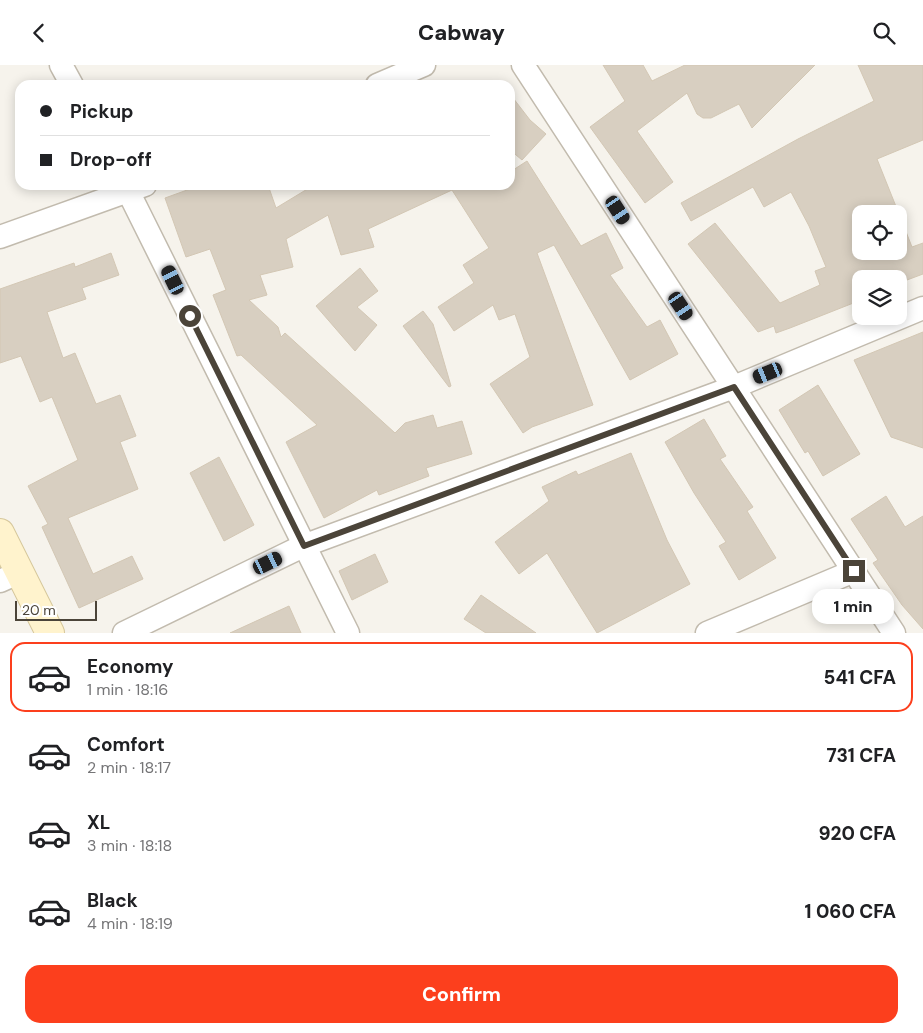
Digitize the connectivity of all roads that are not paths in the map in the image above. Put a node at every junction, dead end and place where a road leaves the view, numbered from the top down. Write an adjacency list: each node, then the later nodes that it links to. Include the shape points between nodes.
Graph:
1 (61, 65): 4 (street)
2 (424, 65): 5 (street)
3 (523, 65): 10 (street)
4 (69, 80)
5 (389, 80)
6 (125, 190): 8 (street)
7 (134, 190): 12 (street)
8 (0, 237)
9 (923, 308): 10 (street)
10 (734, 387): 12 (street); 13 (street)
11 (0, 533): 14 (main road)
12 (304, 546): 16 (street); 17 (street)
13 (854, 571): 18 (street); 19 (street)
14 (10, 576): 15 (main road)
15 (50, 633)
16 (124, 633)
17 (348, 633)
18 (707, 633)
19 (894, 633)

